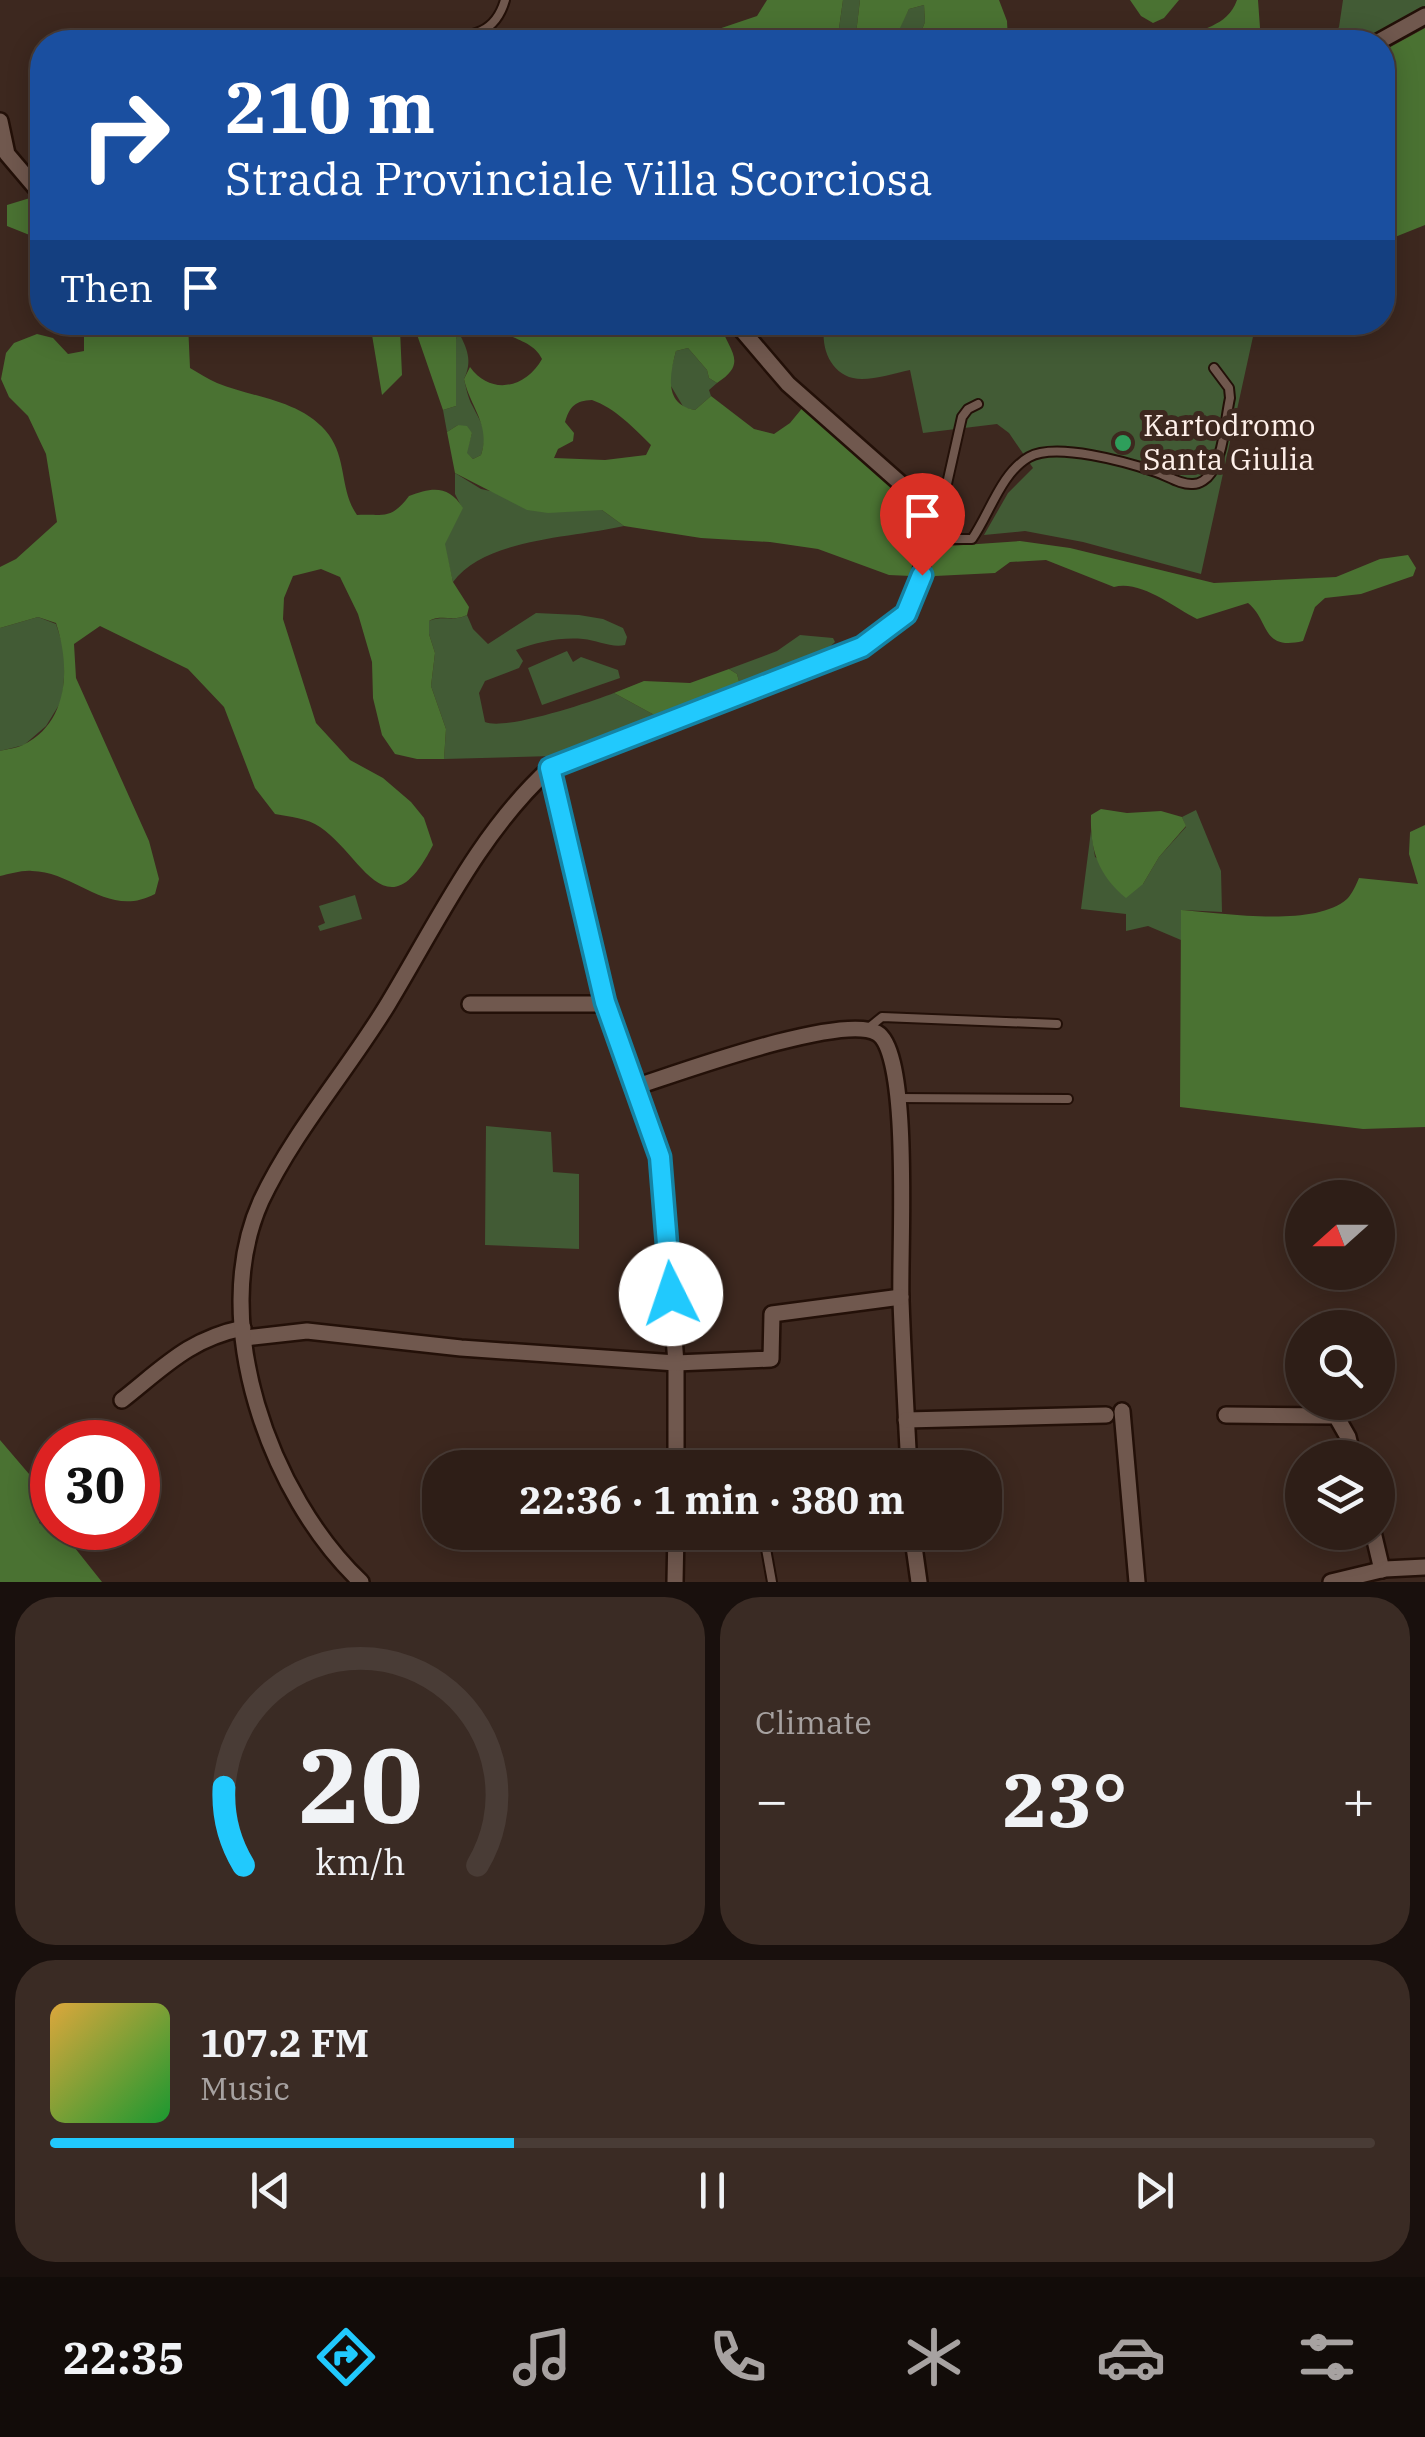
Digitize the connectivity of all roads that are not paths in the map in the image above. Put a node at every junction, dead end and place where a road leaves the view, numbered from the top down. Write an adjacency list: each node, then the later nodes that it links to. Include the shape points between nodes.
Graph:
1 (506, 0): 3 (lane, via 501,16)
2 (1425, 16): 4 (street)
3 (482, 30)
4 (1395, 33)
5 (0, 121): 6 (street, via 7,154)
6 (30, 181)
7 (746, 335): 10 (street, via 788,384 899,482)
8 (1214, 368): 10 (lane, via 1230,398 1216,464 1200,483 1047,451 1018,465 972,539)
9 (978, 404): 10 (lane, via 962,417 942,506)
10 (925, 536): 11 (street, via 922,575 906,614 862,647)
11 (550, 768): 13 (street); 20 (street, via 490,835 279,1168 246,1243)
12 (470, 1004): 13 (street)
13 (606, 1004): 16 (street)
14 (1057, 1024): 15 (lane, via 882,1017)
15 (866, 1030): 16 (street, via 832,1030); 17 (street, via 888,1044)
16 (636, 1087): 21 (street, via 660,1157)
17 (897, 1098): 18 (lane); 19 (street)
18 (1068, 1099)
19 (901, 1297): 21 (street, via 772,1314 772,1359); 24 (street)
20 (244, 1333): 21 (street, via 307,1331); 22 (street, via 213,1334); 34 (street, via 257,1406 286,1484 316,1532)
21 (676, 1363): 26 (street)
22 (122, 1400)
23 (1226, 1415): 25 (street, via 1336,1416)
24 (906, 1420): 27 (street); 38 (street, via 1114,1413)
25 (1349, 1440)
26 (676, 1450)
27 (908, 1450)
28 (676, 1550): 35 (street)
29 (766, 1550): 36 (lane)
30 (915, 1550): 37 (street)
31 (1377, 1550): 33 (street)
32 (1425, 1567): 33 (street)
33 (1382, 1570): 39 (street)
34 (361, 1582)
35 (675, 1582)
36 (772, 1582)
37 (919, 1582)
38 (1137, 1582)
39 (1332, 1582)

